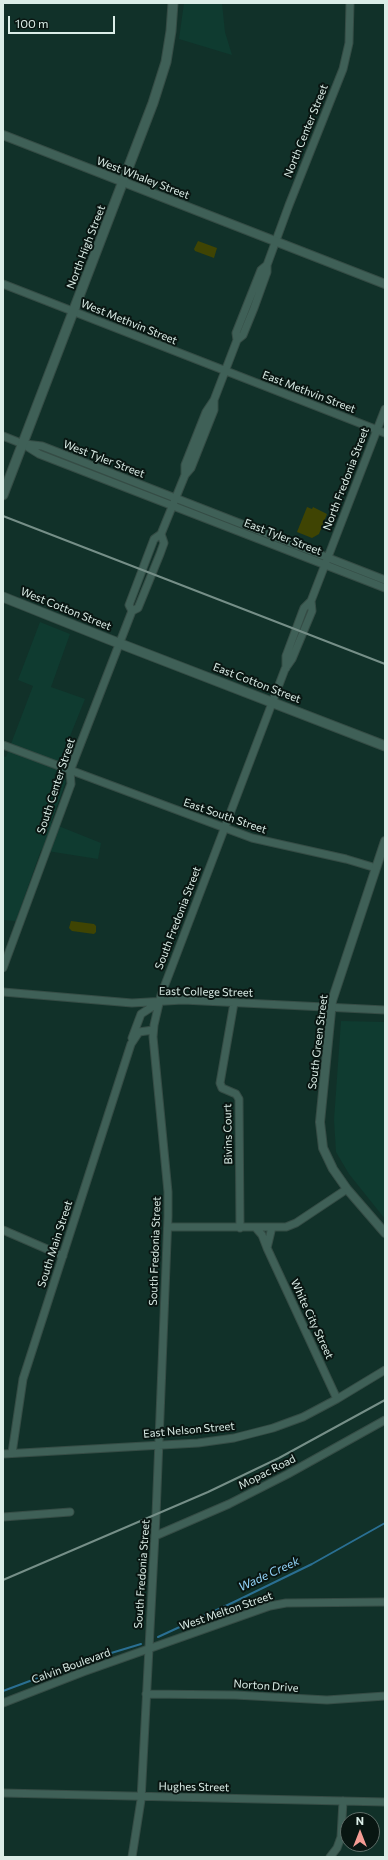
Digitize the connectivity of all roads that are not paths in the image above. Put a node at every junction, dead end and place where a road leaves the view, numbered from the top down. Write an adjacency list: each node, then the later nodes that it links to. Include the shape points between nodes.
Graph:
1 (173, 3): 4 (main road, North High Street, via 166,62)
2 (350, 3): 5 (street, North Center Street, via 350,39 345,62)
3 (3, 135): 4 (street, West Whaley Street)
4 (123, 182): 5 (street, West Whaley Street); 8 (main road, North High Street)
5 (276, 242): 7 (street, West Whaley Street); 9 (street, North Center Street, via 267,265 261,270 236,332 237,340)
6 (3, 284): 8 (street, West Methvin Street)
7 (385, 284)
8 (74, 312): 9 (street, West Methvin Street); 14 (main road, North High Street)
9 (225, 372): 11 (street, East Methvin Street); 16 (street, North Center Street, via 214,400 214,410)
10 (385, 409): 11 (street, North Fredonia Street)
11 (377, 429): 12 (street, East Methvin Street); 19 (street, North Fredonia Street)
12 (385, 433)
13 (3, 436): 14 (street, West Tyler Street)
14 (23, 444): 15 (main road, North High Street); 16 (street, West Tyler Street, via 42,446); 17 (street, West Tyler Street, via 39,454)
15 (3, 495)
16 (176, 498): 17 (street, North Center Street); 19 (street, East Tyler Street)
17 (173, 506): 18 (street, North Center Street); 20 (street, East Tyler Street)
18 (161, 534): 21 (street, North Center Street, via 154,539); 22 (street, North Center Street, via 164,542)
19 (328, 557): 20 (street, North Fredonia Street); 23 (street, East Tyler Street)
20 (325, 565): 24 (street, East Tyler Street); 27 (street, North Fredonia Street, via 311,601 304,608)
21 (143, 569): 26 (street, South Center Street, via 129,605)
22 (152, 573): 26 (street, South Center Street, via 138,608)
23 (385, 580)
24 (385, 588)
25 (3, 597): 28 (main road, West Cotton Street)
26 (132, 611): 28 (street, South Center Street)
27 (299, 631): 29 (street, South Fredonia Street, via 286,656 286,669)
28 (120, 644): 29 (main road, East Cotton Street); 32 (street, South Center Street)
29 (273, 702): 31 (main road, East Cotton Street); 33 (street, South Fredonia Street)
30 (3, 745): 32 (street, East South Street)
31 (385, 746)
32 (70, 771): 33 (street, East South Street); 36 (street, South Center Street, via 71,784)
33 (224, 828): 35 (street, East South Street, via 262,841); 38 (street, South Fredonia Street)
34 (385, 841): 35 (street, South Green Street)
35 (376, 868): 40 (street, South Green Street)
36 (3, 968)
37 (3, 992): 38 (street, East College Street, via 126,1003)
38 (160, 1002): 39 (street, East College Street); 42 (street, South Fredonia Street); 43 (street, South Main Street, via 139,1017)
39 (234, 1002): 40 (street, East College Street); 47 (street, Bivins Court, via 220,1083 222,1088 236,1094 239,1099)
40 (330, 1008): 41 (street, East College Street); 44 (street, South Green Street, via 321,1136 326,1156)
41 (385, 1010)
42 (153, 1030): 43 (street, South Main Street, via 139,1032); 45 (street, South Fredonia Street, via 168,1192)
43 (131, 1044): 52 (street, South Main Street)
44 (347, 1189): 46 (street, via 293,1225); 50 (street, South Green Street)
45 (168, 1227): 47 (street); 56 (street, South Fredonia Street)
46 (272, 1227): 48 (street); 51 (street)
47 (240, 1228): 48 (street)
48 (256, 1228): 51 (street, White City Street)
49 (3, 1230): 52 (street)
50 (385, 1233)
51 (267, 1248): 54 (street, White City Street)
52 (63, 1256): 57 (street, South Main Street, via 24,1379)
53 (385, 1370): 54 (street, East Nelson Street)
54 (337, 1399): 56 (street, East Nelson Street, via 288,1423 249,1435 219,1441)
55 (385, 1420): 61 (street, Mopac Road, via 340,1447 229,1504)
56 (159, 1445): 57 (street, East Nelson Street); 61 (street, South Fredonia Street)
57 (12, 1453): 58 (street, East Nelson Street)
58 (3, 1454)
59 (70, 1512): 60 (street)
60 (3, 1517)
61 (155, 1536): 63 (street, South Fredonia Street)
62 (385, 1602): 63 (street, West Melton Street, via 275,1605)
63 (148, 1650): 64 (street, South Fredonia Street); 66 (street, Calvin Boulevard)
64 (146, 1694): 65 (street, Norton Drive, via 231,1694 327,1700); 68 (street, South Fredonia Street)
65 (385, 1696)
66 (3, 1703)
67 (3, 1793): 68 (street, Hughes Street)
68 (141, 1796): 69 (street, Hughes Street); 71 (street, South Fredonia Street)
69 (343, 1801): 70 (street, Hughes Street); 72 (street, via 342,1835)
70 (385, 1802)
71 (132, 1857)
72 (330, 1857)

